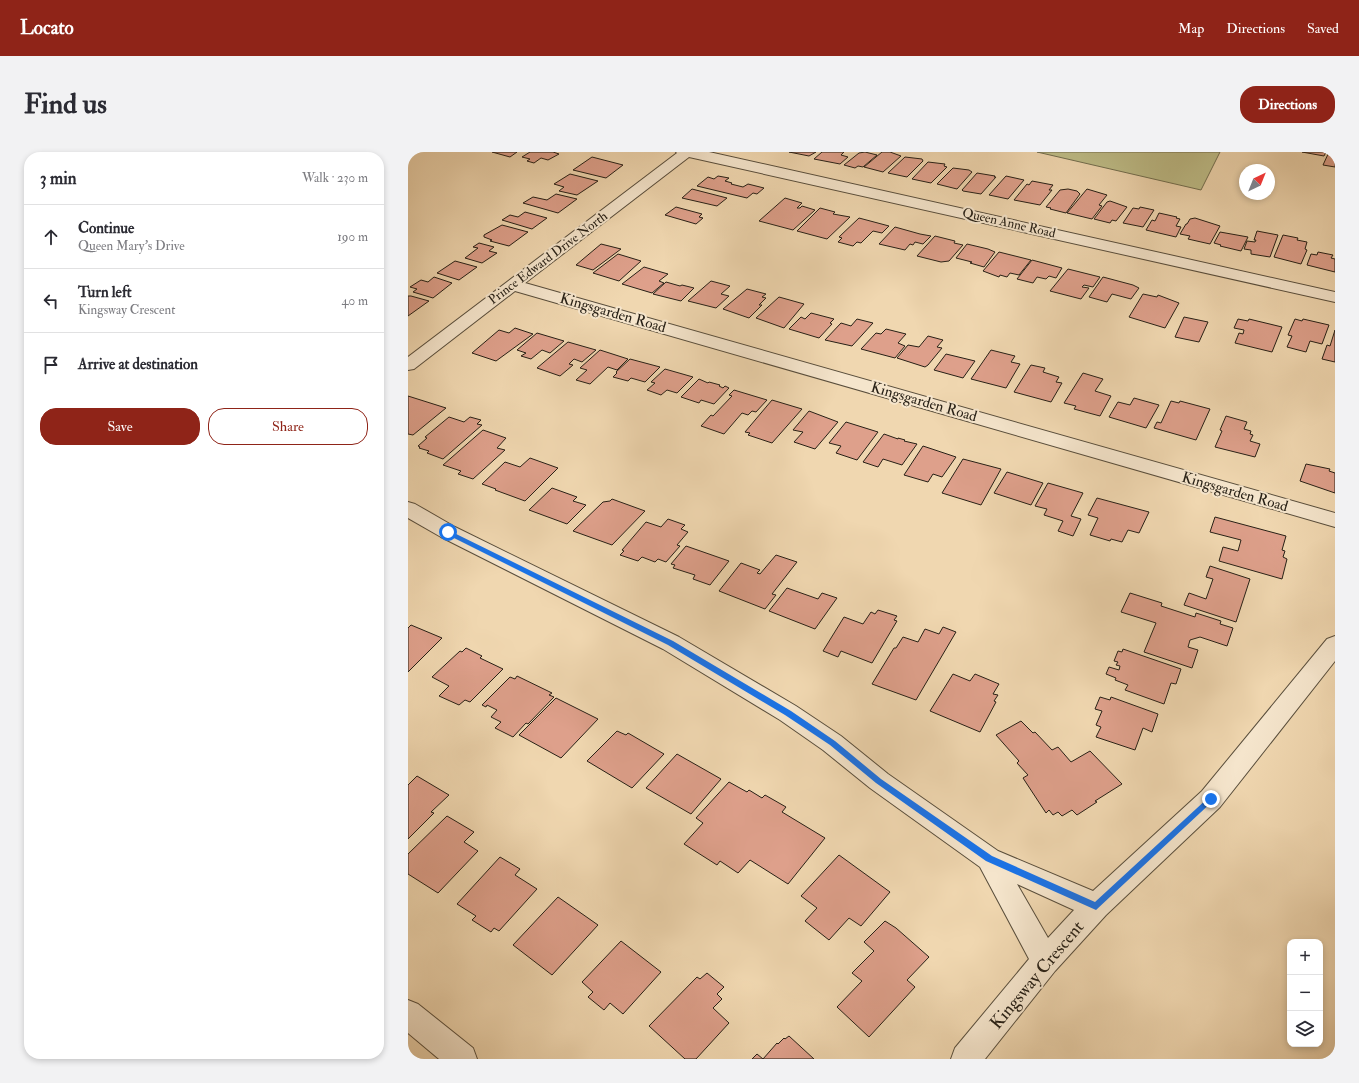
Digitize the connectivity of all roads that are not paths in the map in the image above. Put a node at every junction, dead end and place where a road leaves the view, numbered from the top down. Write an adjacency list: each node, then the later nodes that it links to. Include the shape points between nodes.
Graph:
1 (683, 152): 2 (street, Queen Anne Road)
2 (687, 152): 3 (street, Prince Edward Drive North); 4 (street, Queen Anne Road)
3 (513, 285): 5 (street, Prince Edward Drive North); 7 (street, Kingsgarden Road)
4 (1335, 297)
5 (408, 365)
6 (408, 509): 9 (street, via 448,532 670,643 788,713)
7 (1335, 520)
8 (1335, 645): 10 (street, Kingsway Crescent, via 1211,799)
9 (989, 859): 10 (street); 11 (street)
10 (1096, 906): 11 (street, Kingsway Crescent)
11 (1045, 961): 14 (street, Kingsway Crescent)
12 (408, 1014): 13 (street)
13 (462, 1059)
14 (966, 1059)

